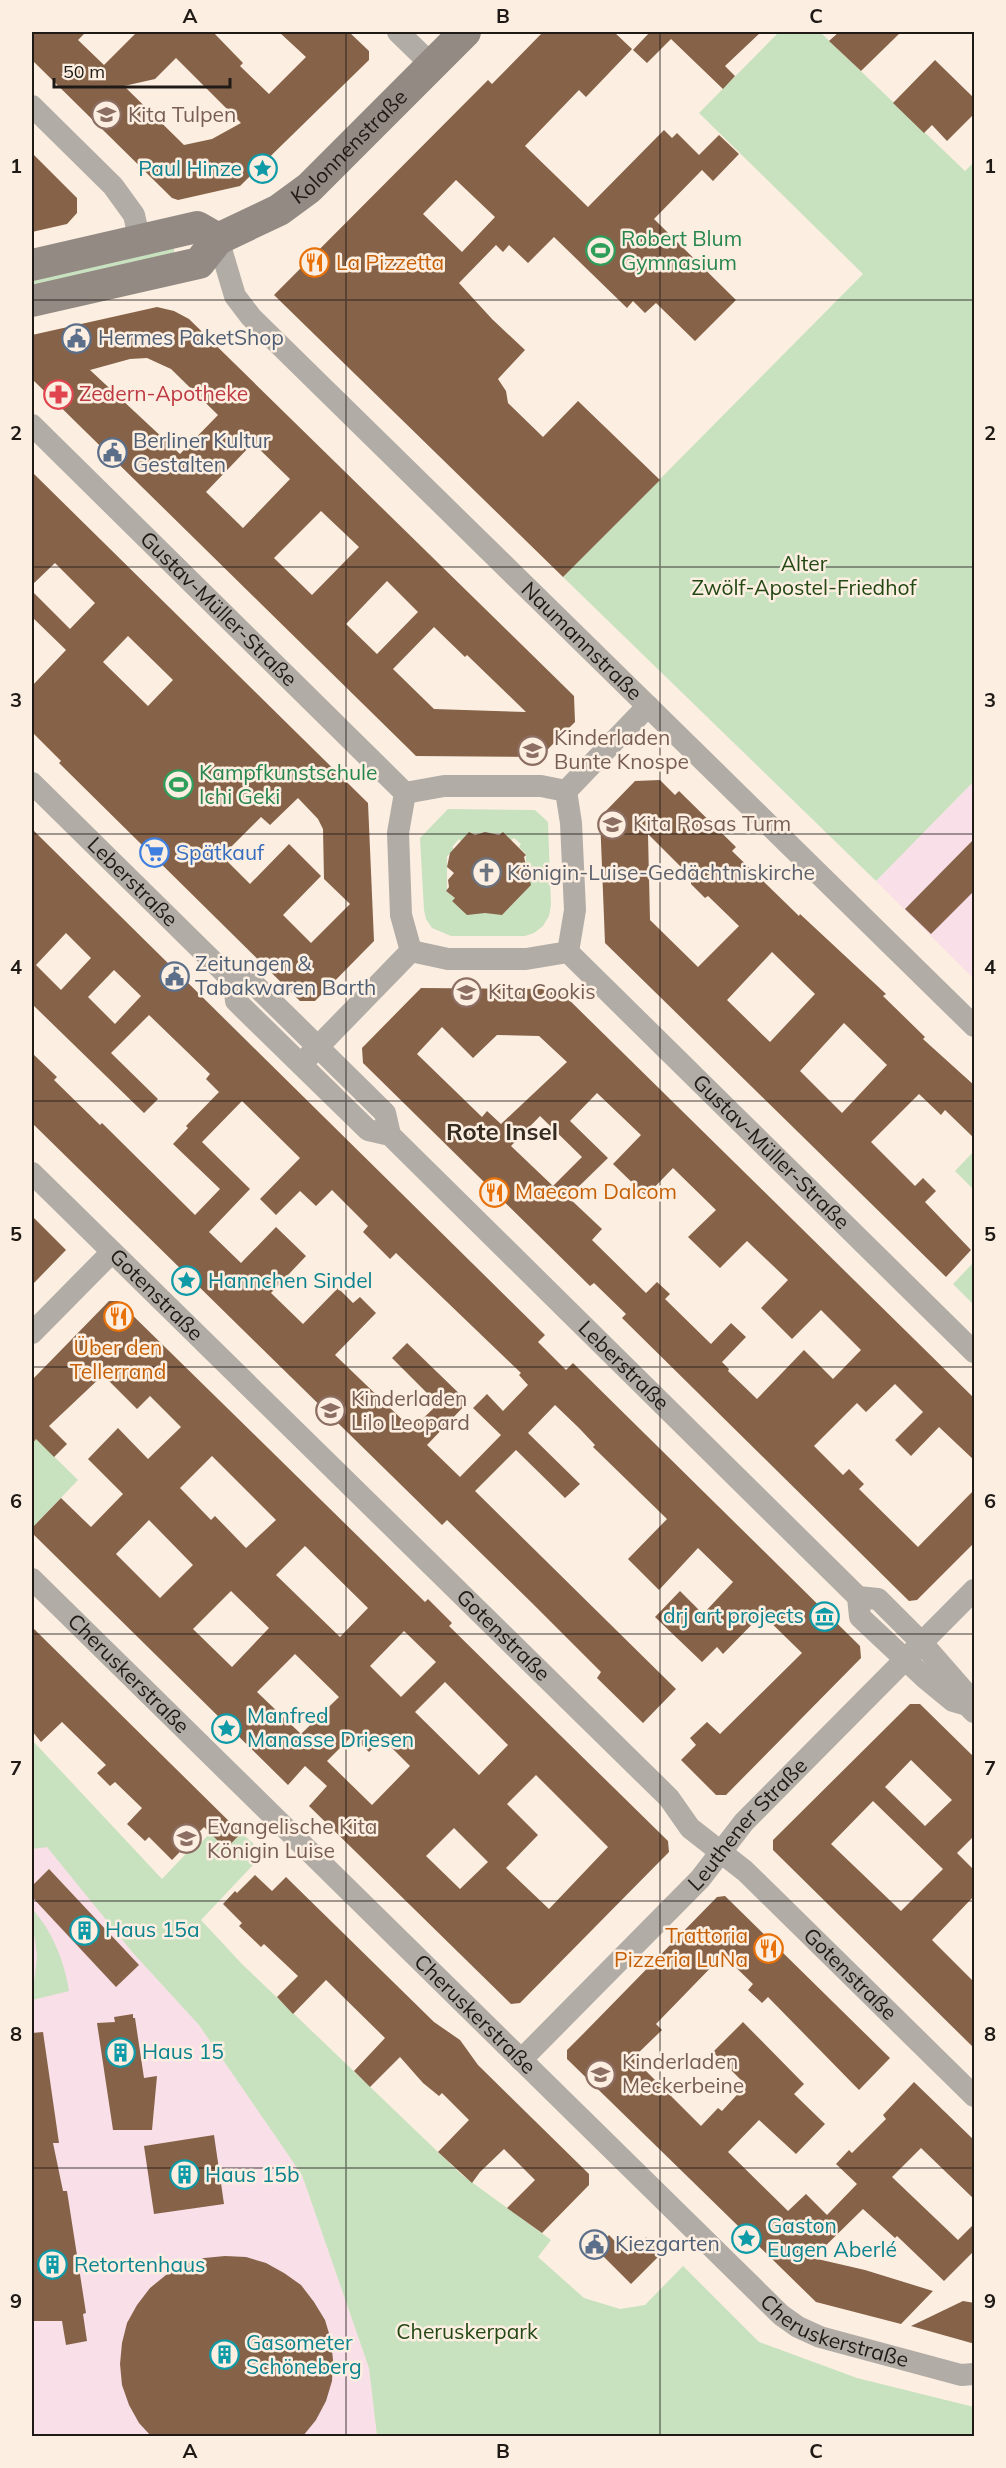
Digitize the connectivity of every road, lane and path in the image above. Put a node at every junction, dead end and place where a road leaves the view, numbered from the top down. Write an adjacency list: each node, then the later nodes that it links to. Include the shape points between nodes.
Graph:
1 (398, 32): 3 (street)
2 (465, 32): 3 (main road, Kolonnenstraße)
3 (432, 65): 5 (main road, Kolonnenstraße, via 303,193 262,220)
4 (32, 106): 6 (street, via 113,186 134,215)
5 (218, 239): 6 (main road, via 197,227); 8 (main road, Kolonnenstraße, via 199,263); 10 (street, Naumannstraße, via 235,296 250,316)
6 (140, 241): 7 (main road)
7 (32, 266)
8 (32, 301)
9 (32, 425): 13 (street, Gustav-Müller-Straße)
10 (648, 706): 12 (street); 17 (street, Naumannstraße)
11 (32, 783): 16 (street, Leberstraße)
12 (566, 792): 13 (street, via 541,786 444,786); 15 (street, via 575,910)
13 (405, 793): 14 (street, via 398,833 401,915)
14 (411, 951): 15 (street, via 457,959 525,960); 18 (street)
15 (568, 952): 24 (street, Gustav-Müller-Straße)
16 (234, 982): 18 (street, Leberstraße, via 253,983); 19 (street, Leberstraße, via 236,1001)
17 (975, 1026)
18 (318, 1047): 19 (street); 20 (street, Leberstraße, via 385,1113)
19 (300, 1064): 20 (street, Leberstraße, via 368,1130)
20 (390, 1135): 27 (street, Leberstraße)
21 (32, 1173): 22 (street, Gotenstraße)
22 (112, 1252): 23 (street); 31 (street, Gotenstraße, via 669,1798 690,1828)
23 (32, 1333)
24 (975, 1352)
25 (32, 1579): 32 (street, Cheruskerstraße)
26 (975, 1590): 28 (street, Leuthener Straße)
27 (858, 1597): 28 (street, Leberstraße, via 878,1599); 29 (street, Leberstraße, via 860,1617)
28 (922, 1643): 29 (street, Leuthener Straße); 30 (street, Leberstraße, via 964,1691)
29 (905, 1661): 30 (street, Leberstraße, via 953,1701); 31 (street, Leuthener Straße, via 744,1822)
30 (971, 1708)
31 (721, 1852): 32 (street, Leuthener Straße, via 700,1879); 33 (street, Gotenstraße)
32 (521, 2061): 34 (street, Cheruskerstraße, via 789,2321 831,2341)
33 (975, 2096)
34 (968, 2375)

